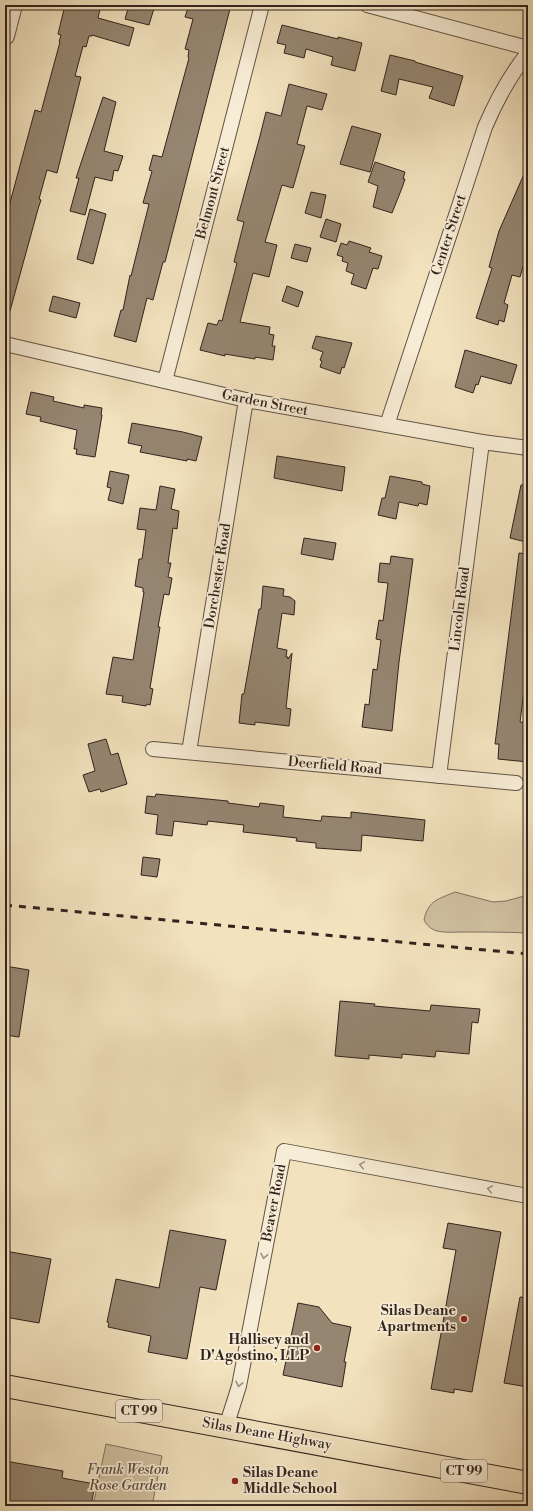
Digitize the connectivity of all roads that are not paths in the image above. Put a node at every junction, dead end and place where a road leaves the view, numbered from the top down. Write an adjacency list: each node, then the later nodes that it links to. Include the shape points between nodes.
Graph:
1 (13, 5): 4 (street)
2 (262, 5): 8 (street, Belmont Street)
3 (367, 5): 5 (street)
4 (5, 36)
5 (528, 48)
6 (528, 53): 10 (street, Center Street, via 513,71 497,98 485,127)
7 (5, 344): 8 (street, Garden Street)
8 (165, 380): 9 (street, Garden Street)
9 (246, 400): 10 (street, Garden Street); 14 (street, Dorchester Road)
10 (386, 425): 11 (street, Garden Street)
11 (482, 442): 12 (street, Garden Street); 15 (street, Lincoln Road)
12 (528, 448)
13 (153, 749): 14 (street, Deerfield Road)
14 (189, 752): 15 (street, Deerfield Road)
15 (439, 776): 16 (street, Deerfield Road)
16 (516, 783)
17 (528, 1196): 19 (street, Beaver Road, one-way to 19, via 284,1151 239,1386)
18 (5, 1386): 19 (main road, Silas Deane Highway / CT 99)
19 (226, 1427): 20 (main road, Silas Deane Highway / CT 99)
20 (528, 1482)

